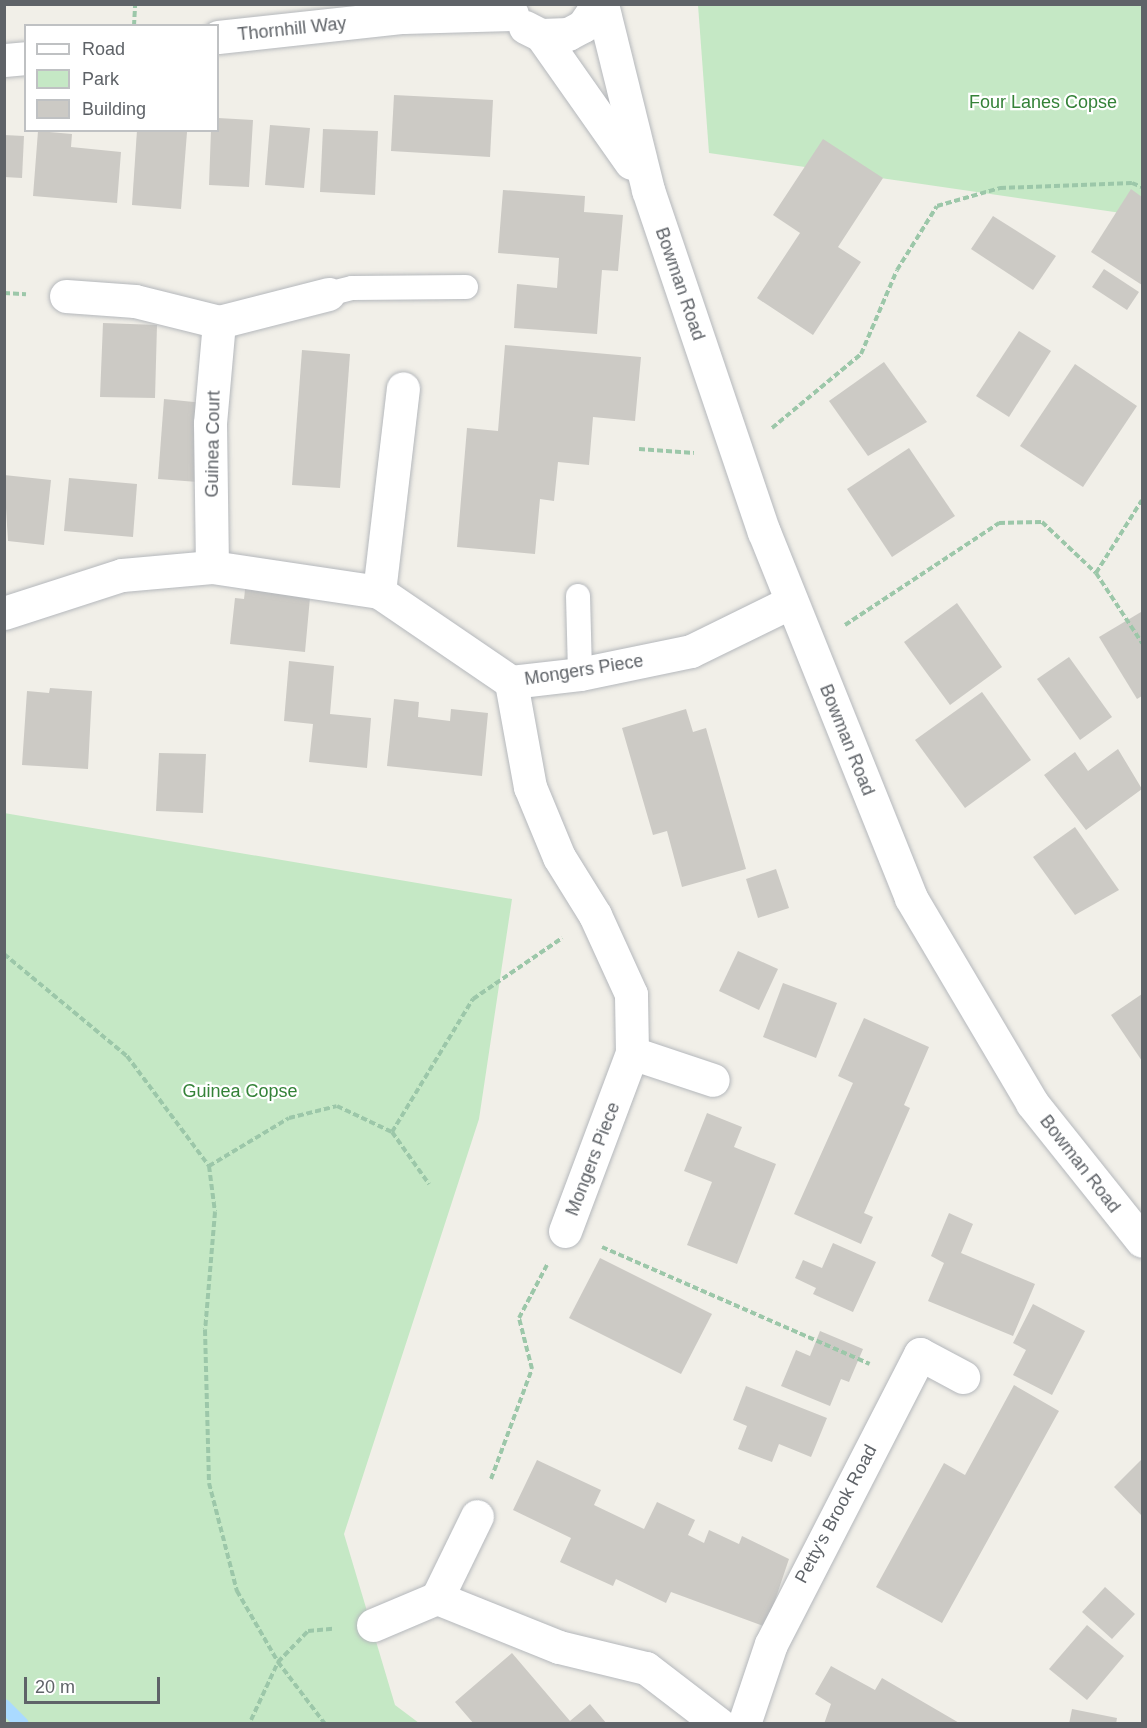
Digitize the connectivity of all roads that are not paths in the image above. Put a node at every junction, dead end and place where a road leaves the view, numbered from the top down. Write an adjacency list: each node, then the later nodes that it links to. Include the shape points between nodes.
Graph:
1 (440, 4): 5 (street, Thornhill Way)
2 (598, 4): 6 (street, via 583,26 568,34)
3 (602, 4): 10 (street, Bowman Road)
4 (510, 9): 5 (street, Thornhill Way); 6 (street, Thornhill Way)
5 (403, 17): 7 (street, Thornhill Way)
6 (541, 35): 10 (street, Bowman Road)
7 (219, 37)
8 (24, 58): 9 (street)
9 (4, 60)
10 (648, 190): 19 (street, Bowman Road)
11 (466, 287): 12 (lane, via 352,288)
12 (328, 294): 14 (street)
13 (66, 296): 14 (street, via 135,301)
14 (219, 322): 16 (street, Guinea Court, via 210,423)
15 (403, 388): 17 (street)
16 (212, 567): 17 (street); 20 (street, via 122,575)
17 (379, 592): 22 (street)
18 (578, 596): 21 (lane)
19 (791, 602): 21 (street, Mongers Piece, via 691,651); 25 (street, Bowman Road, via 911,898 1032,1103)
20 (6, 608)
21 (580, 674): 22 (street, Mongers Piece)
22 (511, 682): 23 (street, Mongers Piece, via 530,787 559,857 595,915 631,994)
23 (632, 1053): 24 (street); 26 (street, Mongers Piece)
24 (713, 1080)
25 (1138, 1225)
26 (565, 1231)
27 (963, 1377): 32 (street, Petty's Brook Road, via 920,1354 771,1644)
28 (477, 1516): 29 (street)
29 (437, 1598): 30 (street); 31 (street, via 559,1647 646,1668)
30 (373, 1625)
31 (719, 1724)
32 (744, 1724)

